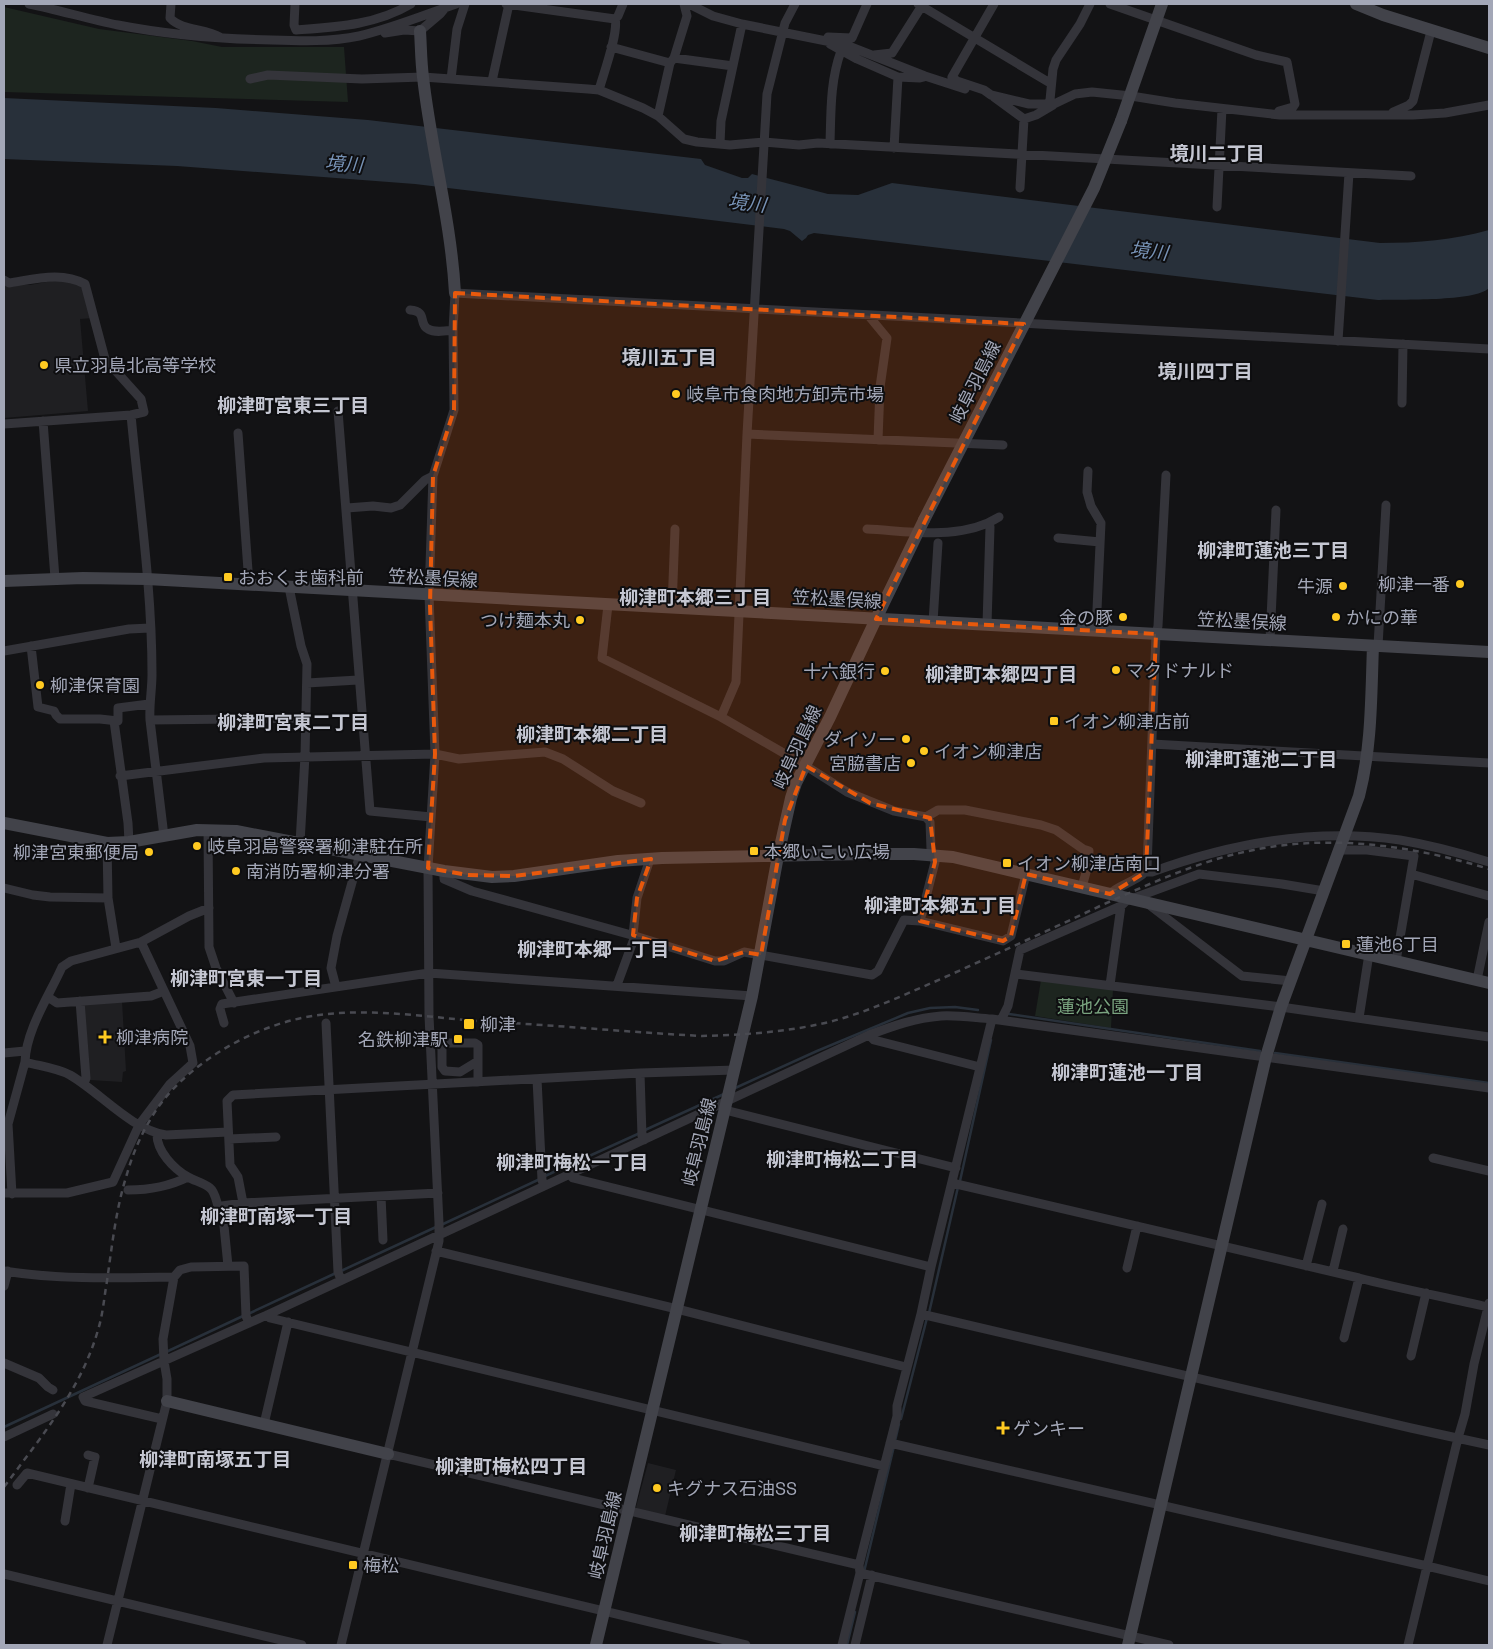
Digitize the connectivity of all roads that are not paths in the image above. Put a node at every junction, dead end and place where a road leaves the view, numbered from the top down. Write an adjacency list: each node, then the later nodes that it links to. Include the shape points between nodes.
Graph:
1 (29, 4): 30 (street, via 141,29)
2 (171, 4): 30 (street, via 170,18 176,24 211,31)
3 (295, 4): 4 (street, via 296,30 362,23)
4 (411, 4)
5 (417, 4): 24 (street)
6 (456, 4): 20 (street)
7 (465, 4): 44 (street)
8 (508, 4): 21 (street); 45 (street)
9 (623, 4): 21 (street)
10 (684, 4): 37 (street, via 687,16)
11 (689, 4): 23 (street, via 713,16)
12 (795, 4): 27 (street)
13 (867, 4): 28 (street, via 852,38)
14 (920, 4): 29 (street); 35 (street)
15 (994, 4): 29 (street)
16 (1090, 4): 46 (street, via 1056,60)
17 (1110, 4): 22 (street)
18 (1162, 4): 22 (main road, 岐阜羽島線)
19 (1356, 4): 26 (main road)
20 (445, 8): 24 (street); 25 (street)
21 (615, 19): 32 (street)
22 (1157, 20): 49 (main road, 岐阜羽島線); 53 (street, via 1256,56 1287,62 1295,104)
23 (742, 24): 27 (street); 38 (street)
24 (377, 30): 25 (street, via 380,34); 30 (street, via 334,40)
25 (420, 31): 42 (main road)
26 (1431, 31): 33 (main road); 54 (street, via 1412,101)
27 (783, 32): 28 (street); 57 (street, via 767,94)
28 (816, 38): 31 (street)
29 (975, 38): 41 (street); 46 (street)
30 (225, 39)
31 (829, 41): 34 (street); 36 (street)
32 (611, 47): 37 (street); 47 (street)
33 (1489, 48)
34 (841, 51): 40 (street); 59 (street, via 833,83)
35 (892, 53): 36 (street); 39 (street)
36 (874, 55): 39 (street)
37 (672, 61): 38 (street); 55 (street)
38 (733, 66): 58 (street, via 721,121)
39 (921, 75): 40 (street, via 920,78); 41 (street); 48 (street)
40 (898, 77): 60 (street)
41 (952, 77): 48 (street)
42 (423, 78): 43 (street, via 268,75); 44 (street); 68 (main road, via 444,196)
43 (250, 79)
44 (451, 79): 45 (street)
45 (492, 82): 47 (street)
46 (1050, 83): 50 (street)
47 (599, 90): 55 (street)
48 (991, 95): 50 (street, via 1029,104); 56 (street)
49 (1131, 96): 50 (street, via 1092,92 1075,94); 52 (street); 93 (main road, 岐阜羽島線, bridge, via 1094,188)
50 (1051, 104): 56 (street)
51 (1489, 105): 54 (street, via 1446,113)
52 (1222, 109): 53 (street); 62 (street)
53 (1269, 114): 54 (street)
54 (1387, 114)
55 (658, 116): 58 (street, via 684,139)
56 (1024, 119): 61 (street)
57 (764, 142): 58 (street); 59 (street); 69 (street)
58 (720, 144)
59 (830, 144): 60 (street)
60 (894, 148): 61 (street)
61 (1022, 155): 62 (street); 65 (street)
62 (1218, 166): 63 (street); 66 (street)
63 (1349, 173): 64 (street); 73 (street)
64 (1411, 176)
65 (1020, 188)
66 (1216, 207)
67 (4, 280): 78 (street, via 9,283 63,276 85,284 105,359 141,399 144,412)
68 (455, 293): 69 (street); 72 (street)
69 (755, 308): 71 (street); 82 (street)
70 (410, 310): 72 (street, via 421,314 427,329 438,332)
71 (868, 315): 73 (street); 83 (street, via 887,338 880,387)
72 (453, 330): 87 (street, via 454,410)
73 (1338, 341): 74 (street)
74 (1403, 344): 75 (street); 76 (street)
75 (1489, 349)
76 (1402, 403)
77 (338, 412): 89 (street)
78 (131, 415): 79 (street); 100 (street)
79 (43, 421): 80 (street); 99 (street)
80 (4, 424)
81 (238, 433): 102 (street)
82 (747, 434): 83 (street); 108 (street)
83 (878, 440): 84 (street)
84 (1003, 445)
85 (1088, 471): 97 (street, via 1087,492 1101,523)
86 (1166, 475): 114 (street)
87 (433, 476): 89 (street, via 391,508); 105 (street)
88 (1386, 505): 117 (street)
89 (347, 508): 104 (street)
90 (1276, 510): 115 (street)
91 (999, 517): 92 (street)
92 (989, 524): 93 (street, via 948,532); 111 (street)
93 (921, 526): 95 (street); 109 (main road, 岐阜羽島線)
94 (675, 529): 107 (street)
95 (867, 529)
96 (1058, 538): 97 (street)
97 (1100, 542): 113 (street)
98 (938, 543): 110 (street)
99 (55, 578): 100 (main road, 笠松墨俣線); 101 (main road, 笠松墨俣線)
100 (147, 579): 102 (main road, 笠松墨俣線); 112 (street)
101 (4, 582)
102 (249, 584): 103 (main road, 笠松墨俣線)
103 (290, 587): 104 (main road, 笠松墨俣線); 121 (street, via 307,664)
104 (352, 590): 105 (main road, 笠松墨俣線); 120 (street)
105 (428, 595): 106 (main road, 笠松墨俣線); 128 (street)
106 (608, 605): 107 (main road, 笠松墨俣線); 123 (street, via 602,658)
107 (672, 608): 108 (main road, 笠松墨俣線)
108 (739, 612): 109 (main road, 笠松墨俣線); 123 (street, via 736,682)
109 (876, 619): 110 (main road, 笠松墨俣線); 133 (main road, 岐阜羽島線)
110 (933, 622): 111 (main road, 笠松墨俣線)
111 (987, 624): 113 (main road, 笠松墨俣線)
112 (150, 628): 116 (street, via 129,628); 122 (street, via 152,676)
113 (1096, 631): 114 (main road, 笠松墨俣線)
114 (1156, 634): 115 (main road, 笠松墨俣線); 127 (street)
115 (1270, 640): 117 (main road, 笠松墨俣線)
116 (31, 646): 118 (street); 126 (street, via 38,707 54,711 60,719)
117 (1376, 646): 119 (main road, 笠松墨俣線); 131 (main road)
118 (4, 651)
119 (1489, 652)
120 (358, 680): 121 (street); 129 (street)
121 (307, 683): 124 (street)
122 (149, 704): 125 (street); 126 (street, via 118,708 118,721)
123 (721, 717): 133 (street)
124 (305, 718): 125 (street); 130 (street)
125 (150, 720): 134 (street)
126 (114, 721): 135 (street)
127 (1152, 744): 131 (street); 154 (street)
128 (435, 754): 129 (street); 136 (street, via 459,759 545,752); 137 (street)
129 (364, 755): 130 (street); 137 (street, via 370,811)
130 (305, 756): 134 (street); 145 (street)
131 (1368, 756): 132 (street); 142 (main road, via 1359,796)
132 (1489, 763)
133 (806, 766): 138 (street, via 847,792 870,802); 149 (main road, 岐阜羽島線, via 791,798)
134 (156, 771): 135 (street); 141 (street)
135 (120, 776): 143 (street)
136 (641, 803)
137 (431, 817): 152 (street)
138 (926, 817): 148 (street, via 930,822); 157 (street, via 938,810 965,810 1041,824 1056,830 1089,851)
139 (4, 823): 144 (main road)
140 (208, 830): 141 (main road); 145 (main road, via 236,831); 165 (street)
141 (164, 836): 143 (main road)
142 (1344, 836): 146 (main road); 151 (street, via 1399,840); 154 (street, via 1296,838 1238,846)
143 (129, 842): 144 (main road)
144 (106, 843): 162 (street)
145 (300, 843): 147 (main road)
146 (1339, 850): 156 (street, via 1414,856); 159 (main road)
147 (360, 854): 152 (main road); 181 (street, via 331,968)
148 (933, 855): 149 (main road); 155 (main road); 166 (street, via 935,862)
149 (778, 856): 150 (main road); 173 (main road, 岐阜羽島線)
150 (650, 859): 153 (main road, via 514,876); 168 (street, via 637,898)
151 (1489, 862)
152 (428, 868): 153 (main road); 175 (street)
153 (444, 871): 168 (street, via 444,879 472,891)
154 (1146, 872): 160 (street)
155 (1026, 874): 157 (main road); 166 (street, via 1011,936 1003,941)
156 (1411, 874): 161 (street); 174 (street)
157 (1082, 887): 160 (main road)
158 (4, 888): 162 (street, via 50,897)
159 (1324, 891): 163 (street, via 1199,874); 169 (main road)
160 (1110, 894): 163 (main road)
161 (1489, 896)
162 (108, 898): 171 (street)
163 (1139, 900): 164 (street, via 1126,901); 169 (main road); 177 (street, via 1242,976)
164 (1121, 906): 176 (street, via 1020,950); 179 (street)
165 (209, 908): 170 (street); 186 (street, via 209,947)
166 (920, 921): 173 (street, via 904,920 878,971 872,975)
167 (1489, 922): 178 (street)
168 (634, 935): 173 (street, via 716,961 744,952); 180 (street)
169 (1306, 940): 172 (main road); 177 (main road)
170 (141, 942): 171 (street); 182 (street)
171 (116, 948): 184 (street, via 71,961 62,968)
172 (1368, 954): 174 (main road); 188 (street)
173 (761, 955): 183 (main road, 岐阜羽島線)
174 (1396, 961): 178 (main road)
175 (429, 973): 180 (street); 181 (street); 205 (street)
176 (1016, 974): 179 (street); 189 (street, via 1008,1006)
177 (1291, 981): 187 (main road)
178 (1483, 982)
179 (1110, 985): 187 (street)
180 (618, 986): 183 (street)
181 (336, 987): 186 (street)
182 (164, 991): 185 (street, via 151,996); 209 (street, via 190,1046 193,1064 170,1084)
183 (752, 996): 200 (main road, 岐阜羽島線)
184 (48, 997): 185 (street, via 57,1003); 194 (street, via 32,1028)
185 (80, 1001): 204 (street)
186 (234, 1003): 190 (street, via 222,1004 220,1009)
187 (1281, 1007): 188 (street); 196 (main road)
188 (1359, 1018): 193 (street)
189 (997, 1019): 192 (street, via 921,1018); 196 (street); 199 (street)
190 (224, 1023)
191 (326, 1023): 207 (street)
192 (869, 1035): 199 (street, via 874,1040); 208 (street)
193 (1489, 1037)
194 (25, 1052): 195 (street); 198 (street)
195 (4, 1053)
196 (1266, 1057): 206 (street); 234 (main road)
197 (478, 1061): 197 (street, via 460,1072 445,1071 442,1067 442,1046 446,1043 475,1043 478,1045); 203 (street)
198 (25, 1062): 204 (street, via 68,1074); 223 (street, via 8,1124)
199 (980, 1067): 215 (street)
200 (735, 1070): 201 (street); 208 (main road, 岐阜羽島線)
201 (640, 1073): 202 (street); 213 (street)
202 (537, 1079): 203 (street); 220 (street)
203 (478, 1082): 205 (street)
204 (84, 1084): 209 (street)
205 (432, 1084): 207 (street); 222 (street)
206 (1489, 1088)
207 (328, 1089): 211 (street, via 233,1095 227,1101); 225 (street)
208 (726, 1106): 213 (street); 215 (street); 229 (main road, 岐阜羽島線)
209 (139, 1126): 210 (street); 223 (street, via 113,1182 67,1193)
210 (157, 1133): 211 (street); 218 (street, via 162,1151)
211 (228, 1135): 212 (street); 226 (street, via 230,1166 238,1177)
212 (276, 1136)
213 (644, 1140): 217 (street)
214 (1433, 1158): 216 (street)
215 (956, 1168): 219 (street)
216 (1489, 1171)
217 (569, 1174): 220 (street); 229 (street, via 573,1178)
218 (188, 1177): 221 (street, via 172,1185); 228 (street, via 210,1188 218,1206)
219 (952, 1183): 230 (street); 238 (street)
220 (544, 1186): 232 (street)
221 (128, 1190)
222 (438, 1193): 224 (street); 232 (street)
223 (8, 1194)
224 (381, 1196): 225 (street); 233 (street)
225 (334, 1198): 226 (street); 244 (street)
226 (243, 1203): 228 (street)
227 (1322, 1204): 237 (street)
228 (222, 1206): 236 (street)
229 (701, 1210): 238 (street); 248 (main road, 岐阜羽島線)
230 (1137, 1226): 234 (street); 239 (street)
231 (1343, 1229): 241 (street)
232 (439, 1234): 235 (street); 244 (street)
233 (383, 1240)
234 (1221, 1246): 237 (street); 260 (main road)
235 (436, 1251): 248 (street); 255 (street)
236 (228, 1266): 242 (street, via 191,1267); 252 (street, via 244,1266)
237 (1306, 1266): 241 (street)
238 (931, 1267): 249 (street)
239 (1127, 1268)
240 (6, 1271): 242 (street, via 82,1278); 245 (street)
241 (1333, 1272): 243 (street)
242 (174, 1276): 257 (street, via 164,1339)
243 (1359, 1278): 246 (street); 254 (street)
244 (341, 1280): 250 (street)
245 (4, 1286)
246 (1426, 1293): 247 (street); 256 (street)
247 (1489, 1304): 253 (street)
248 (677, 1309): 259 (street); 263 (main road, 岐阜羽島線)
249 (921, 1314): 259 (street); 260 (street)
250 (267, 1315): 251 (street); 252 (street)
251 (288, 1322): 255 (street); 266 (street)
252 (249, 1323): 257 (street)
253 (1486, 1328): 268 (street)
254 (1344, 1338)
255 (412, 1352): 263 (street); 271 (street)
256 (1411, 1356)
257 (164, 1361): 262 (street); 265 (street, via 82,1398)
258 (4, 1363): 261 (street, via 39,1378)
259 (906, 1367): 269 (street)
260 (1190, 1376): 268 (street); 278 (main road)
261 (53, 1390)
262 (167, 1400): 265 (street); 266 (main road)
263 (653, 1410): 273 (street); 279 (main road, 岐阜羽島線)
264 (53, 1414): 267 (street)
265 (162, 1419): 277 (street)
266 (264, 1424): 271 (main road)
267 (4, 1437)
268 (1458, 1438): 270 (street); 282 (street)
269 (890, 1443): 273 (street); 278 (street)
270 (1489, 1445)
271 (388, 1454): 279 (street); 281 (street)
272 (88, 1455): 276 (street, via 96,1457)
273 (884, 1466): 283 (street)
274 (71, 1484): 275 (street, via 27,1473); 276 (street); 280 (street)
275 (17, 1485)
276 (88, 1488): 277 (street)
277 (142, 1501): 281 (street); 287 (street)
278 (1160, 1506): 282 (street); 289 (main road)
279 (628, 1510): 283 (street); 288 (main road, 岐阜羽島線)
280 (65, 1521)
281 (364, 1554): 288 (street); 292 (street)
282 (1427, 1566): 286 (street); 298 (street)
283 (860, 1569): 285 (street); 295 (street)
284 (4, 1574): 287 (street)
285 (872, 1575): 289 (street); 296 (street)
286 (1489, 1581)
287 (118, 1602): 290 (street); 291 (street)
288 (604, 1612): 293 (main road, 岐阜羽島線); 294 (street)
289 (1129, 1641): 297 (street)
290 (107, 1645)
291 (302, 1645)
292 (341, 1645)
293 (596, 1645)
294 (746, 1645)
295 (842, 1645)
296 (855, 1645)
297 (1169, 1645)
298 (1408, 1645)

